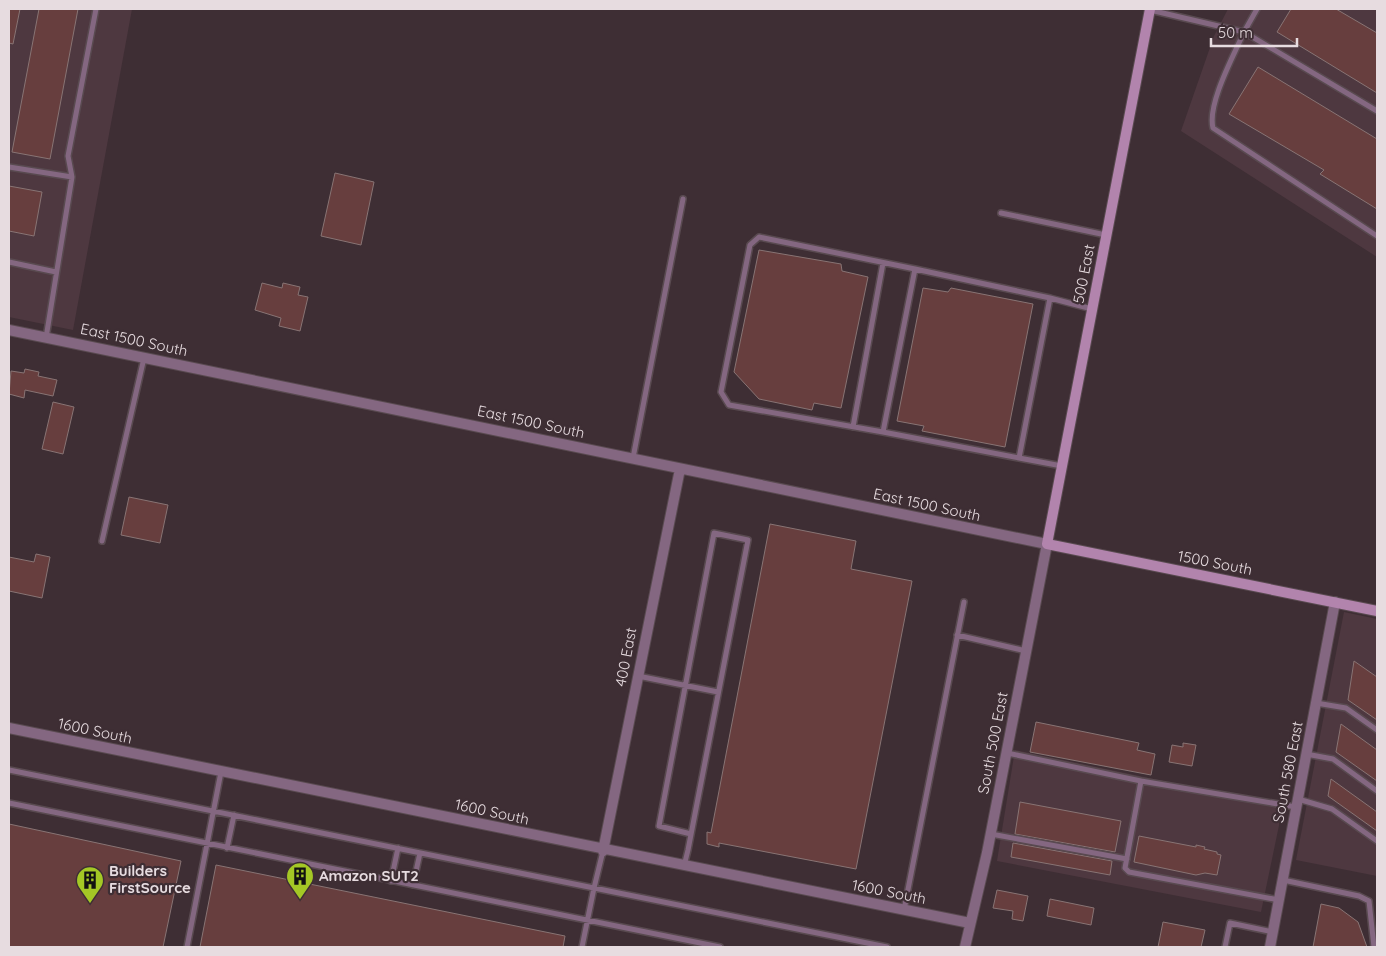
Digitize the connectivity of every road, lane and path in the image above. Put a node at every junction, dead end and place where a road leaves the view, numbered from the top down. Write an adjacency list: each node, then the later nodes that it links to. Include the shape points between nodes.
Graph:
1 (96, 9): 7 (lane, via 68,156)
2 (1257, 9): 4 (lane)
3 (1150, 10): 4 (lane); 10 (street, 500 East)
4 (1244, 32): 5 (lane); 11 (lane, via 1211,118 1213,128)
5 (1377, 112)
6 (9, 167): 7 (lane)
7 (72, 177): 15 (lane)
8 (683, 199): 24 (lane)
9 (1001, 213): 10 (lane)
10 (1106, 235): 17 (street, 500 East)
11 (1377, 236)
12 (9, 262): 15 (lane)
13 (883, 263): 14 (lane); 21 (lane); 21 (lane, via 759,237 750,245 722,392 729,405)
14 (915, 269): 16 (lane); 22 (lane)
15 (56, 272): 19 (lane)
16 (1050, 298): 17 (lane); 23 (lane)
17 (1092, 309): 25 (street, 500 East)
18 (9, 330): 19 (street, East 1500 South)
19 (46, 338): 20 (street, East 1500 South)
20 (144, 358): 24 (street, East 1500 South); 27 (lane)
21 (852, 427): 22 (lane)
22 (883, 432): 23 (lane)
23 (1019, 458): 25 (lane)
24 (633, 459): 26 (street, East 1500 South)
25 (1062, 466): 28 (street, 500 East)
26 (680, 469): 28 (street, East 1500 South); 34 (street, 400 East)
27 (102, 541)
28 (1047, 544): 30 (street, 1500 South); 33 (street, South 500 East)
29 (964, 602): 32 (lane)
30 (1334, 602): 31 (street, 1500 South); 37 (street, South 580 East)
31 (1377, 611)
32 (957, 635): 33 (lane); 65 (lane)
33 (1026, 651): 40 (street, South 500 East)
34 (637, 676): 35 (lane); 56 (street, 400 East)
35 (685, 686): 36 (lane); 36 (lane, via 714,533 748,540); 50 (lane, via 658,826)
36 (718, 692): 50 (lane)
37 (1316, 702): 39 (lane, via 1346,708); 41 (street, South 580 East)
38 (9, 728): 43 (street, 1600 South)
39 (1377, 730)
40 (1006, 753): 44 (lane); 51 (street, South 500 East)
41 (1306, 754): 45 (lane, via 1333,759); 47 (street, South 580 East)
42 (9, 770): 48 (lane)
43 (221, 772): 48 (lane); 56 (street, 1600 South)
44 (1142, 781): 47 (lane); 58 (lane)
45 (1377, 791)
46 (9, 803): 53 (lane)
47 (1297, 803): 52 (lane, via 1332,809); 60 (street, South 580 East)
48 (214, 811): 49 (lane); 53 (lane)
49 (234, 815): 54 (lane); 55 (lane)
50 (691, 834): 59 (lane)
51 (991, 834): 58 (lane); 67 (street, South 500 East)
52 (1377, 841)
53 (207, 844): 54 (lane); 69 (lane)
54 (227, 848): 61 (lane)
55 (398, 848): 57 (lane); 61 (lane)
56 (603, 850): 59 (street, 1600 South); 63 (lane)
57 (420, 853): 62 (lane); 63 (lane)
58 (1126, 859): 64 (lane, via 1125,868 1129,872)
59 (684, 867): 65 (street, 1600 South)
60 (1283, 880): 64 (street, South 580 East); 76 (lane, via 1369,901)
61 (391, 881): 62 (lane)
62 (413, 885): 66 (lane)
63 (594, 888): 66 (lane); 72 (lane)
64 (1279, 900): 68 (street, South 580 East)
65 (904, 910): 67 (street, 1600 South)
66 (587, 920): 70 (lane); 71 (lane)
67 (970, 924): 73 (street, South 500 East)
68 (1273, 932): 74 (lane, via 1230,924); 75 (street, South 580 East)
69 (187, 947)
70 (582, 947)
71 (720, 947)
72 (886, 947)
73 (965, 947)
74 (1225, 947)
75 (1270, 947)
76 (1374, 947)

